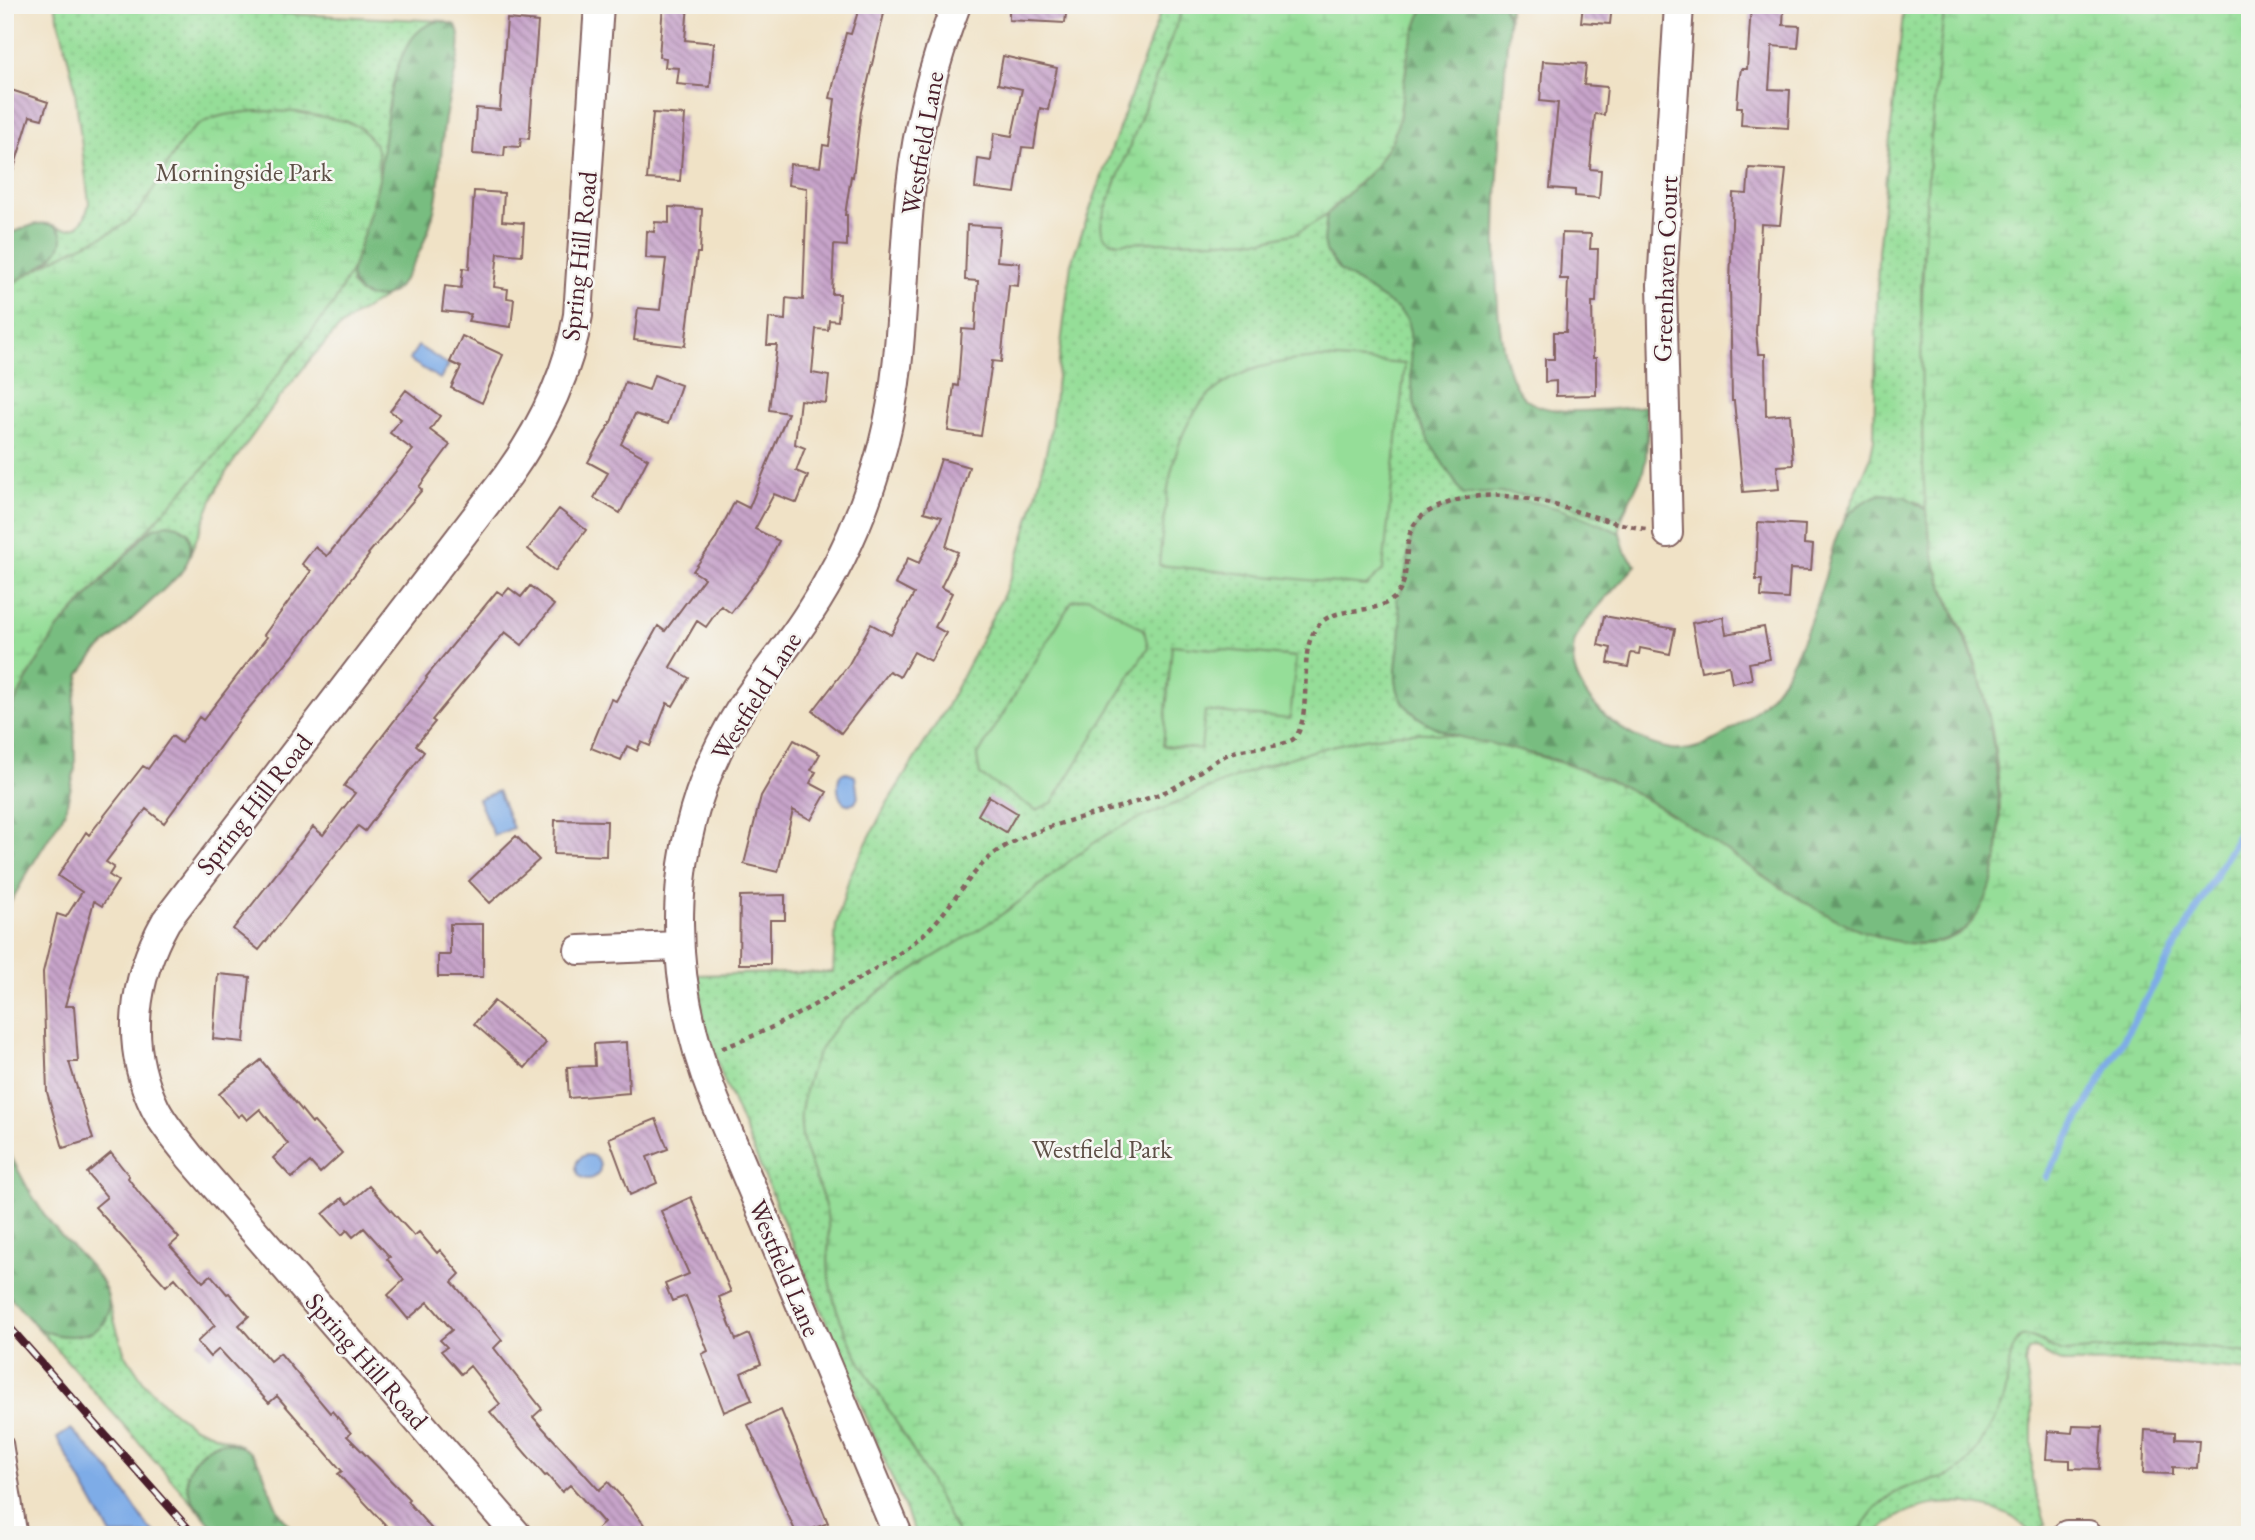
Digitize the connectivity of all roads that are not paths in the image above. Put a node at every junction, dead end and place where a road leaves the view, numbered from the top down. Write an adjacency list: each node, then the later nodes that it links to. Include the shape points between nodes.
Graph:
1 (599, 5): 9 (street, Spring Hill Road, via 578,315 551,405 508,475 172,912 146,961 137,1007 137,1041 145,1084 168,1129)
2 (956, 5): 5 (street, Westfield Lane, via 936,61 917,145 898,366 882,450 831,577 740,711 707,774 682,866)
3 (1679, 5): 4 (street, Greenhaven Court, via 1662,285)
4 (1668, 533)
5 (678, 946): 6 (street); 10 (street, Westfield Lane, via 698,1056)
6 (579, 950)
7 (5, 1443): 8 (lane)
8 (16, 1532)
9 (517, 1535)
10 (898, 1535)
11 (2067, 1535): 12 (street)
12 (2088, 1535)

